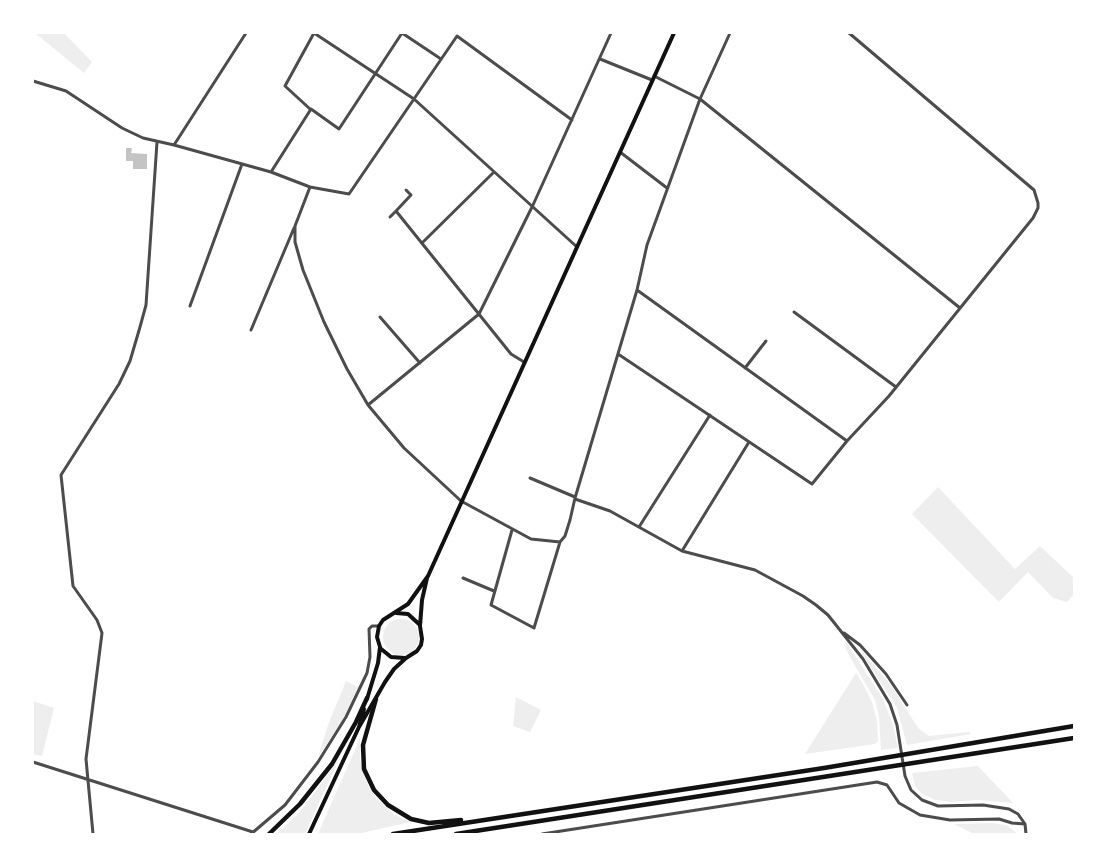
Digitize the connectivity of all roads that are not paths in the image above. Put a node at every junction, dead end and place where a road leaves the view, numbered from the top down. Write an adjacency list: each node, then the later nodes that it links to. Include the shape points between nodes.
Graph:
1 (246, 33): 18 (street)
2 (314, 33): 10 (street); 15 (street, via 285,86)
3 (402, 33): 8 (street); 10 (street)
4 (611, 33): 9 (street)
5 (730, 33): 14 (street)
6 (849, 33): 34 (street, via 1037,196 1038,208 1033,218)
7 (672, 35): 11 (main road)
8 (441, 59): 13 (street); 16 (street, via 457,36)
9 (600, 59): 11 (street); 16 (street)
10 (376, 74): 13 (street); 15 (street, via 339,129)
11 (653, 78): 14 (street); 19 (main road)
12 (33, 81): 17 (street, via 66,91 137,136)
13 (414, 99): 22 (street); 23 (street, via 349,194)
14 (700, 99): 24 (street); 34 (street)
15 (311, 110): 21 (street)
16 (572, 120): 26 (street)
17 (157, 142): 18 (street); 72 (street, via 146,305 140,327 123,377 61,475 73,586 102,633 87,741)
18 (174, 145): 20 (street)
19 (620, 152): 24 (street); 31 (main road)
20 (242, 164): 21 (street); 33 (street)
21 (271, 172): 23 (street)
22 (494, 172): 26 (street); 30 (street)
23 (310, 187): 29 (street)
24 (667, 188): 32 (street, via 647,245)
25 (406, 190): 27 (street, via 411,195)
26 (533, 205): 31 (street); 36 (street)
27 (396, 211): 28 (street); 30 (street)
28 (390, 217)
29 (295, 226): 38 (street); 45 (street, via 303,270 324,322)
30 (422, 243): 36 (street)
31 (577, 247): 41 (main road)
32 (638, 290): 40 (street); 43 (street)
33 (190, 306)
34 (960, 308): 44 (street)
35 (794, 312): 44 (street)
36 (479, 314): 41 (street, via 511,354); 42 (street)
37 (380, 316): 42 (street)
38 (251, 330)
39 (766, 342): 43 (street)
40 (618, 354): 46 (street); 50 (street)
41 (524, 362): 51 (main road)
42 (420, 363): 45 (street)
43 (745, 368): 47 (street)
44 (896, 387): 47 (street)
45 (368, 405): 51 (street, via 404,448)
46 (710, 415): 48 (street); 52 (street)
47 (847, 441): 48 (street, via 812,484)
48 (749, 442): 55 (street)
49 (530, 478): 50 (street)
50 (575, 498): 52 (street); 54 (street)
51 (461, 501): 53 (street); 56 (main road)
52 (639, 526): 55 (street)
53 (512, 530): 54 (street, via 531,539); 58 (street)
54 (560, 542): 58 (street, via 534,628 491,605)
55 (682, 551): 62 (street, via 755,570 816,605)
56 (428, 576): 59 (main road); 61 (main road)
57 (463, 578): 58 (street)
58 (494, 591)
59 (396, 613): 60 (main road); 61 (main road, via 413,617)
60 (379, 626): 63 (main road, via 376,637); 76 (street, via 369,629 367,673 346,717 285,805)
61 (420, 626): 64 (main road, via 421,645)
62 (841, 630): 67 (street, via 886,674); 74 (street, via 890,704 911,790 938,806 1003,807 1018,814)
63 (380, 647): 64 (main road, via 391,657); 65 (main road)
64 (406, 658): 66 (main road, via 394,669)
65 (367, 698): 69 (main road); 78 (highway, via 332,764)
66 (376, 699): 69 (main road); 73 (highway, via 363,758 368,779 381,799 411,819 429,823)
67 (907, 705)
68 (1074, 726): 73 (highway)
69 (359, 727): 79 (main road)
70 (1074, 738): 75 (highway)
71 (33, 762): 72 (street)
72 (86, 778): 76 (street); 77 (street)
73 (497, 817): 80 (highway)
74 (1025, 824): 83 (street, via 920,815 899,802 887,785 877,782); 84 (street)
75 (505, 827): 81 (highway); 82 (highway)
76 (252, 833)
77 (93, 834)
78 (269, 834)
79 (309, 834)
80 (393, 834)
81 (456, 834)
82 (473, 834)
83 (542, 834)
84 (1026, 834)

